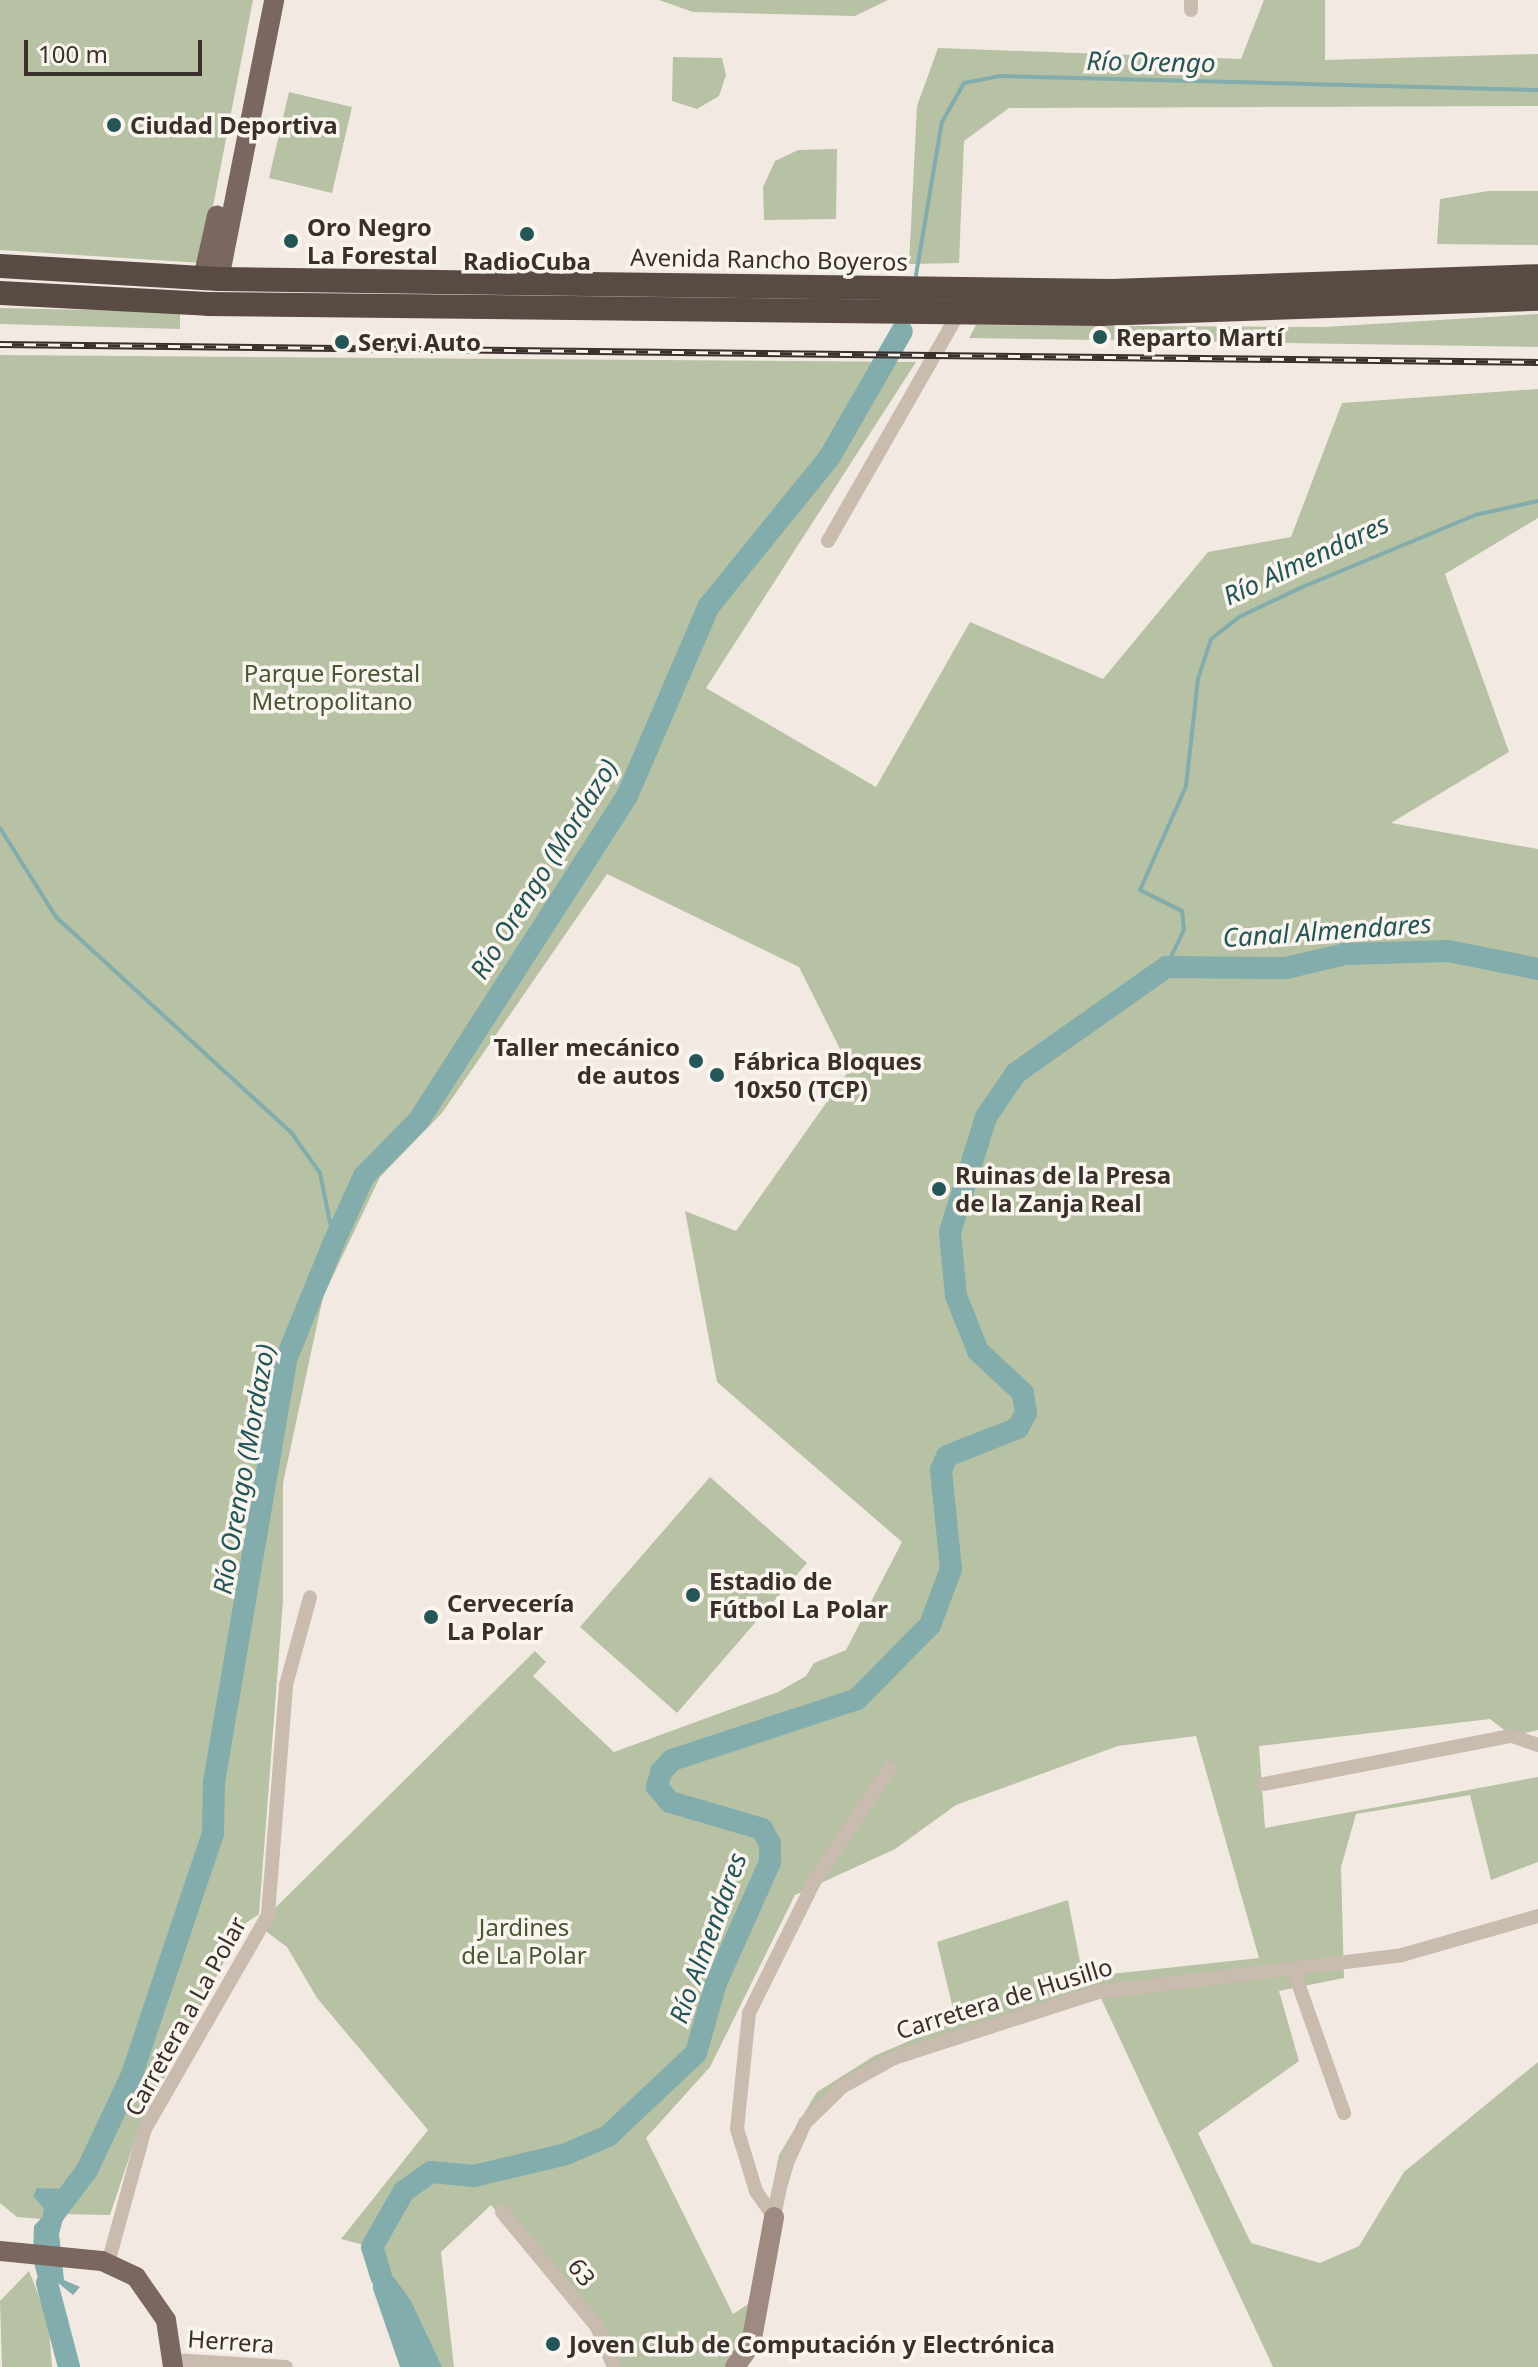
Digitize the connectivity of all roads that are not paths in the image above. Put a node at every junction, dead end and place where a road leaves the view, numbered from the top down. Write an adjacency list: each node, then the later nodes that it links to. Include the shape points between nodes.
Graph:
1 (261, 0): 5 (main road)
2 (274, 0): 5 (main road)
3 (0, 266): 5 (highway, Avenida Rancho Boyeros)
4 (1538, 276): 9 (highway, Avenida Rancho Boyeros, via 1292,290)
5 (206, 278): 8 (highway, Avenida Rancho Boyeros); 10 (highway, via 199,299); 11 (highway)
6 (0, 293): 10 (highway, Avenida Rancho Boyeros)
7 (1538, 299): 12 (highway, Avenida Rancho Boyeros, via 1325,311)
8 (884, 300): 9 (highway, Avenida Rancho Boyeros); 11 (highway, Avenida Rancho Boyeros)
9 (930, 300): 12 (highway, Avenida Rancho Boyeros)
10 (163, 302): 11 (highway, Avenida Rancho Boyeros)
11 (270, 304)
12 (959, 312): 13 (street)
13 (828, 541)
14 (310, 1597): 24 (street, Carretera a La Polar, via 286,1685 268,1915 145,2129)
15 (1538, 1745): 17 (street, via 1512,1736)
16 (890, 1768): 22 (street, via 814,1882 749,2013 737,2129 756,2191)
17 (1264, 1784)
18 (1538, 1916): 19 (street, Carretera de Husillo, via 1402,1955)
19 (1293, 1969): 20 (street); 22 (street, Carretera de Husillo, via 1098,1992 894,2058 842,2087 805,2123 783,2172)
20 (1344, 2113)
21 (502, 2212): 27 (street, 63, via 597,2327)
22 (774, 2217): 28 (street, Carretera de Husillo, via 751,2344)
23 (3, 2251): 24 (main road)
24 (101, 2262): 25 (main road, via 154,2296)
25 (173, 2363): 26 (street, Herrera)
26 (286, 2367)
27 (614, 2367)
28 (735, 2367)

